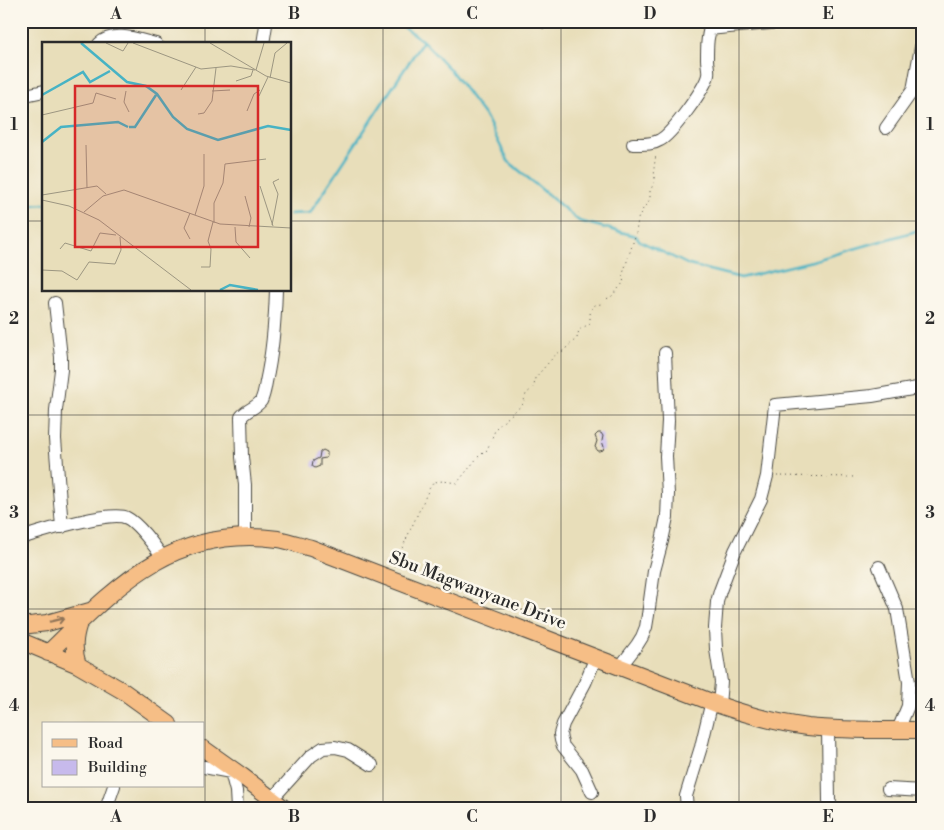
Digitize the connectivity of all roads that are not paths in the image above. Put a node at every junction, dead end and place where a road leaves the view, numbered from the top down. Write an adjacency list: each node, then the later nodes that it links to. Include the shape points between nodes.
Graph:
1 (790, 21): 3 (street)
2 (266, 25): 6 (street)
3 (711, 25): 11 (street, via 706,80 665,138 649,144)
4 (101, 42): 5 (street, via 118,36)
5 (146, 42)
6 (263, 42)
7 (923, 44): 10 (street, via 912,90)
8 (42, 91): 9 (street)
9 (21, 96)
10 (886, 128)
11 (634, 144)
12 (276, 291): 17 (street, via 274,337 264,392 258,405 241,418)
13 (56, 303): 16 (street, via 61,364 55,439)
14 (665, 353): 28 (street, via 667,517 654,571 646,627)
15 (923, 387): 29 (street, via 872,396 775,405 767,476 761,499 735,551 717,602 714,628 721,682)
16 (62, 526): 18 (street); 19 (street, via 104,517 126,517)
17 (245, 537): 19 (main road, Sbu Magwanyane Drive, via 211,541); 26 (main road, Sbu Magwanyane Drive, via 280,539 311,548)
18 (21, 538)
19 (163, 558): 21 (main road, Sbu Magwanyane Drive, via 121,585)
20 (879, 567): 32 (street, via 897,609 909,682 908,706)
21 (93, 610): 22 (main road, Sbu Magwanyane Drive); 23 (main road, one-way to 21)
22 (79, 623): 25 (main road, Sbu Magwanyane Drive); 27 (main road, via 74,647)
23 (21, 626)
24 (21, 641): 25 (main road)
25 (48, 652): 27 (main road)
26 (596, 658): 28 (main road, Sbu Magwanyane Drive); 41 (street, via 560,734 563,746 582,770)
27 (78, 665): 30 (main road, via 123,691)
28 (620, 667): 29 (main road, Sbu Magwanyane Drive)
29 (715, 703): 31 (main road, Sbu Magwanyane Drive, via 778,721); 45 (street, via 686,796)
30 (165, 722)
31 (828, 728): 32 (main road, Sbu Magwanyane Drive); 46 (street)
32 (898, 730): 33 (main road, Sbu Magwanyane Drive)
33 (923, 730)
34 (205, 750): 37 (main road)
35 (372, 765): 42 (street, via 348,750 323,748 311,756)
36 (205, 767): 37 (street)
37 (235, 773): 42 (main road); 44 (street)
38 (113, 788): 43 (street)
39 (888, 789): 40 (street)
40 (923, 791)
41 (592, 792)
42 (278, 804)
43 (106, 809)
44 (237, 809)
45 (687, 809)
46 (833, 809)

